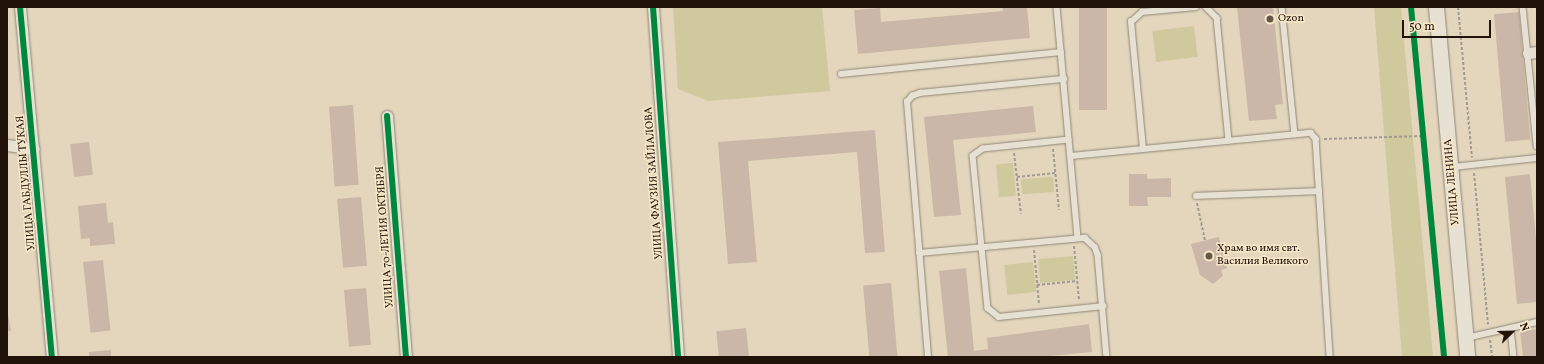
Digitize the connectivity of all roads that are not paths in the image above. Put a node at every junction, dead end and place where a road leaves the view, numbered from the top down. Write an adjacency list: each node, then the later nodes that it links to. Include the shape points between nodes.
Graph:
1 (20, 7): 19 (street, УЛИЦА ГАБДУЛЛЫ ТУКАЯ)
2 (653, 7): 35 (street, УЛИЦА ФАУЗИЯ ЗАЙЛАЛОВА)
3 (1057, 7): 9 (lane)
4 (1196, 7): 20 (lane, via 1142,12 1131,22)
5 (1206, 7): 16 (lane, via 1217,18)
6 (1282, 7): 14 (lane)
7 (1436, 7): 23 (main road, УЛИЦА ЛЕНИНА)
8 (1523, 7): 10 (lane)
9 (1061, 52): 11 (lane); 12 (lane)
10 (1532, 52): 18 (lane)
11 (841, 74)
12 (1064, 79): 15 (lane); 28 (lane, via 920,93 909,99 907,107)
13 (387, 116): 34 (street, УЛИЦА 70-ЛЕТИЯ ОКТЯБРЯ)
14 (1295, 134): 16 (lane); 24 (lane, via 1308,132 1316,140)
15 (1069, 140): 21 (lane); 27 (lane, via 980,150 973,156)
16 (1229, 140): 20 (lane)
17 (7, 145): 19 (street)
18 (1537, 146)
19 (34, 148): 33 (street, УЛИЦА ГАБДУЛЛЫ ТУКАЯ)
20 (1143, 149): 21 (lane)
21 (1071, 156): 26 (lane)
22 (1537, 158): 23 (lane)
23 (1453, 167): 32 (main road, УЛИЦА ЛЕНИНА)
24 (1319, 191): 25 (lane); 38 (lane)
25 (1196, 196)
26 (1076, 237): 27 (lane); 29 (lane, via 1095,247)
27 (982, 247): 28 (lane); 29 (lane, via 990,312 999,316)
28 (919, 253): 36 (lane)
29 (1103, 306): 37 (lane)
30 (1537, 322): 31 (lane)
31 (1511, 329): 32 (lane); 40 (lane)
32 (1466, 339): 39 (main road, УЛИЦА ЛЕНИНА)
33 (52, 357)
34 (406, 357)
35 (678, 357)
36 (928, 357)
37 (1107, 357)
38 (1330, 357)
39 (1467, 357)
40 (1514, 357)

